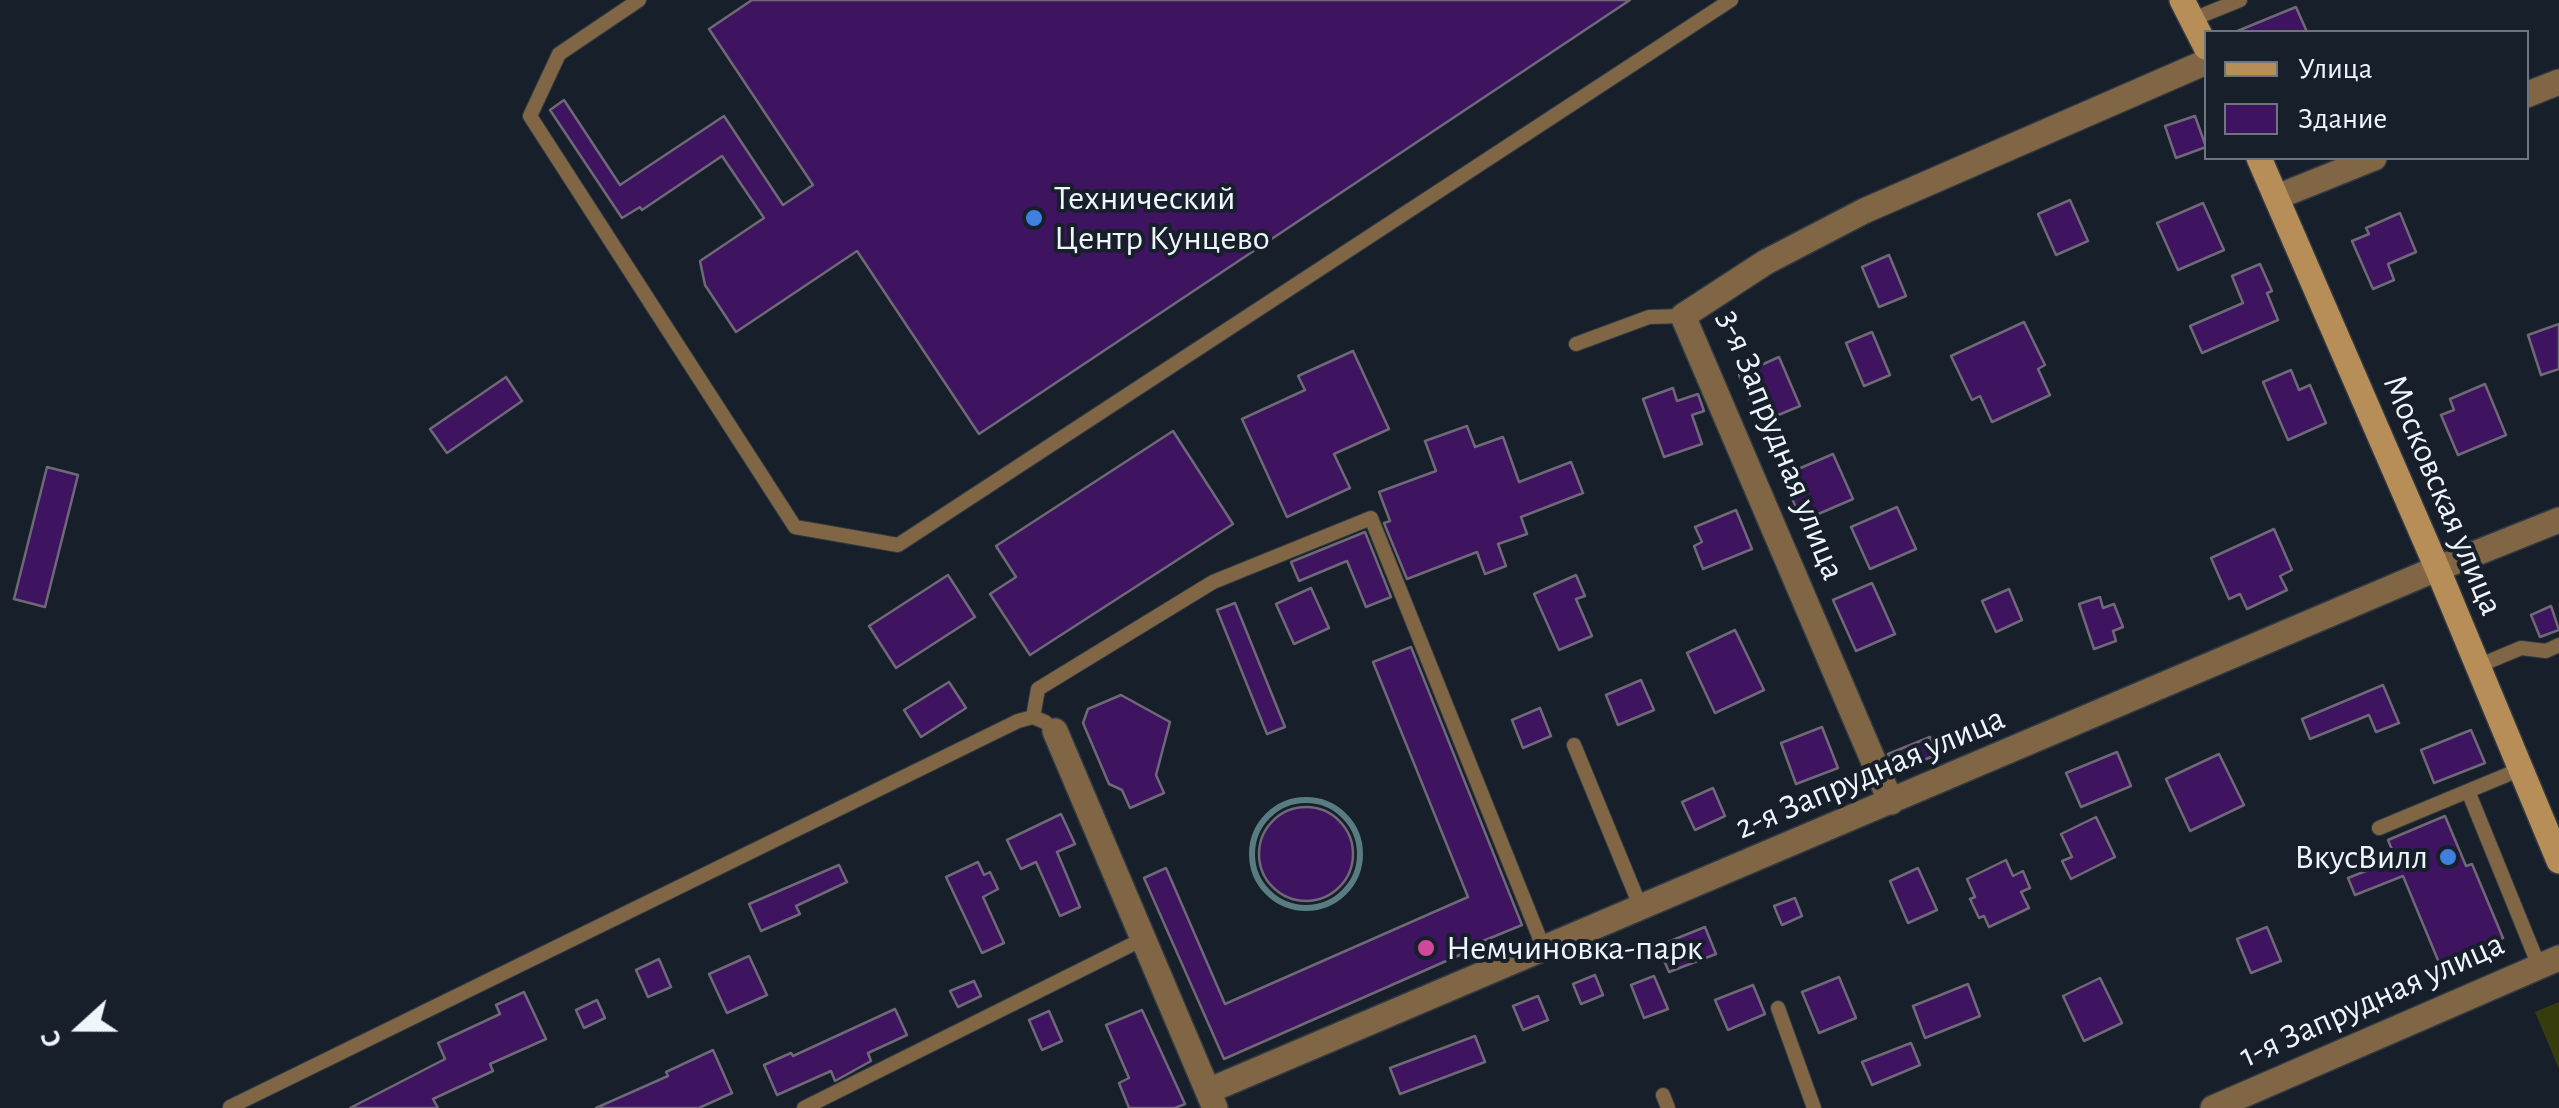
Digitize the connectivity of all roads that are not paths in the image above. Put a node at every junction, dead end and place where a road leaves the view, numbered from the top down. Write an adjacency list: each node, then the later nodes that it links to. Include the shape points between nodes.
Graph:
1 (640, 0): 2 (lane, via 559,54 530,116 796,527 898,545)
2 (1731, 0)
3 (2240, 0): 4 (lane)
4 (2184, 5): 5 (street)
5 (2204, 43)
6 (2204, 63): 12 (street, 3-я Запрудная улица, via 1864,211 1766,262)
7 (2559, 82): 8 (street)
8 (2529, 94)
9 (2260, 160): 11 (street, Московская улица)
10 (2369, 160): 11 (street)
11 (2277, 198): 15 (street, Московская улица)
12 (1683, 316): 13 (lane, via 1648,317); 22 (street, 3-я Запрудная улица)
13 (1576, 344)
14 (2559, 520): 15 (street, 2-я Запрудная улица)
15 (2438, 570): 17 (street, Московская улица); 22 (street, 2-я Запрудная улица)
16 (2559, 645): 17 (lane, via 2521,648)
17 (2478, 666): 20 (street, Московская улица)
18 (1044, 724): 26 (street); 27 (lane, via 1038,689 1213,582 1371,518); 31 (lane, via 1018,721)
19 (1574, 745): 25 (lane)
20 (2521, 769): 21 (lane); 24 (street, Московская улица)
21 (2468, 791): 23 (lane); 28 (lane)
22 (1891, 802): 25 (street, 2-я Запрудная улица)
23 (2379, 828)
24 (2559, 861)
25 (1641, 908): 27 (street, 2-я Запрудная улица)
26 (1143, 939): 30 (street); 32 (lane)
27 (1544, 949): 30 (street, 2-я Запрудная улица)
28 (2549, 962): 34 (street, 1-я Запрудная улица)
29 (1778, 1008): 33 (lane)
30 (1212, 1099)
31 (230, 1107)
32 (804, 1108)
33 (1814, 1108)
34 (2214, 1108)

